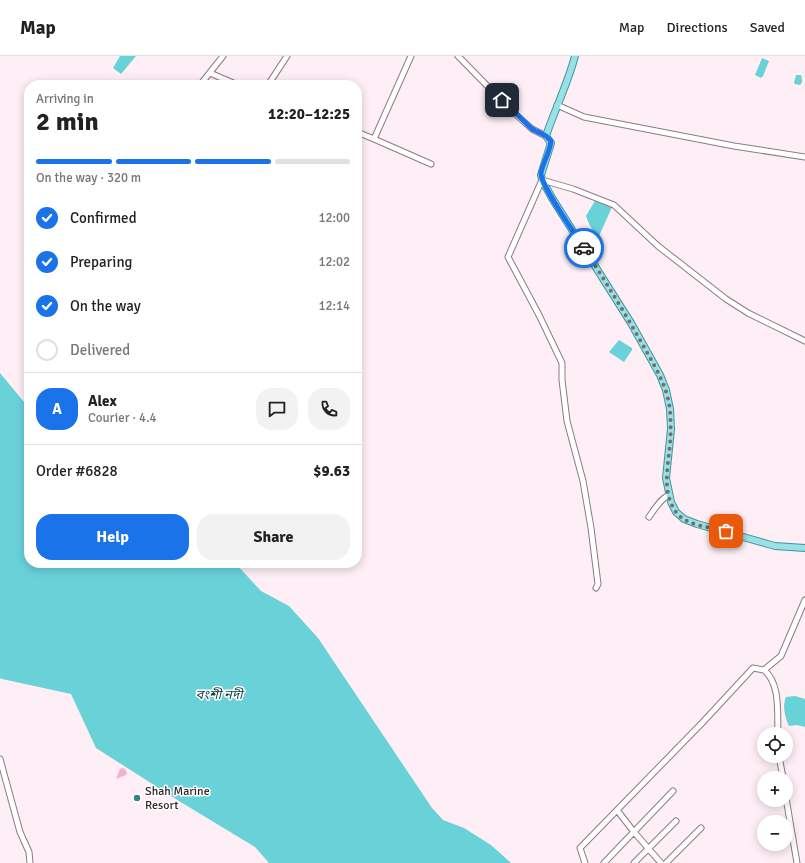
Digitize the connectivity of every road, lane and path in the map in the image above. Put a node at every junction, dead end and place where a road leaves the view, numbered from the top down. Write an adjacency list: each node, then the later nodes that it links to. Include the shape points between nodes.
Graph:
1 (223, 56): 6 (street)
2 (287, 56): 9 (street)
3 (411, 56): 13 (street)
4 (458, 56): 12 (street, via 516,115 532,129)
5 (575, 56): 10 (main road)
6 (210, 73): 7 (street); 8 (street)
7 (204, 80)
8 (226, 80)
9 (271, 80)
10 (557, 105): 12 (main road); 14 (street, via 584,117)
11 (362, 134): 13 (street)
12 (546, 136): 16 (main road, via 551,143)
13 (374, 139): 15 (street)
14 (805, 157)
15 (431, 164)
16 (542, 180): 17 (street, via 614,204 658,246 726,299 748,313); 18 (main road, via 631,323 660,375 670,409 671,429 666,478); 21 (street, via 508,257 562,363 567,421 583,480 591,528 598,584)
17 (805, 341)
18 (669, 495): 19 (street, via 665,496); 20 (main road, via 676,512 684,519 775,546)
19 (649, 517)
20 (805, 548)
21 (596, 588)
22 (805, 600): 23 (street, via 781,656)
23 (764, 670): 24 (street, via 770,675 774,687); 28 (street, via 753,668)
24 (778, 727)
25 (0, 759): 33 (street, via 20,832 29,852)
26 (673, 792): 31 (street)
27 (788, 807): 39 (street)
28 (617, 810): 31 (street); 34 (street, via 580,848)
29 (676, 821): 32 (street)
30 (701, 828): 38 (street)
31 (634, 832): 32 (street); 35 (street)
32 (648, 849): 36 (street); 37 (street)
33 (30, 863)
34 (585, 863)
35 (604, 863)
36 (634, 863)
37 (661, 863)
38 (666, 863)
39 (797, 863)

